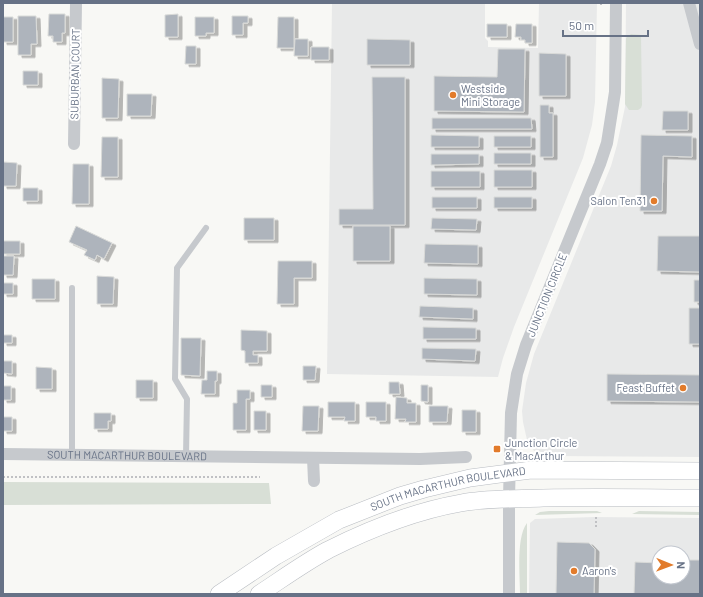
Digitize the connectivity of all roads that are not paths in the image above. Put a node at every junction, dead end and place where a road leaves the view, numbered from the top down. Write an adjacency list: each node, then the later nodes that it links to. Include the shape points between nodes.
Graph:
1 (76, 3): 5 (street, SUBURBAN COURT)
2 (616, 3): 14 (street, JUNCTION CIRCLE, via 615,92 606,143 600,164 526,345 517,374 511,413)
3 (688, 3): 4 (street)
4 (700, 44)
5 (74, 144)
6 (206, 228): 10 (lane, via 177,268 175,379 187,399)
7 (72, 288): 9 (lane)
8 (3, 454): 9 (street, SOUTH MACARTHUR BOULEVARD)
9 (72, 456): 10 (street, SOUTH MACARTHUR BOULEVARD)
10 (186, 456): 12 (street, SOUTH MACARTHUR BOULEVARD)
11 (466, 457): 12 (street, SOUTH MACARTHUR BOULEVARD)
12 (313, 458): 15 (street)
13 (700, 471): 14 (main road, SOUTH MACARTHUR BOULEVARD, via 546,469)
14 (509, 472): 17 (street, JUNCTION CIRCLE); 18 (main road, SOUTH MACARTHUR BOULEVARD, via 424,489 366,508 282,552)
15 (314, 481)
16 (700, 498): 17 (main road, SOUTH MACARTHUR BOULEVARD)
17 (509, 499): 19 (main road, SOUTH MACARTHUR BOULEVARD, via 477,500 433,509 398,520 328,550); 20 (street, JUNCTION CIRCLE)
18 (219, 594)
19 (259, 594)
20 (509, 594)

